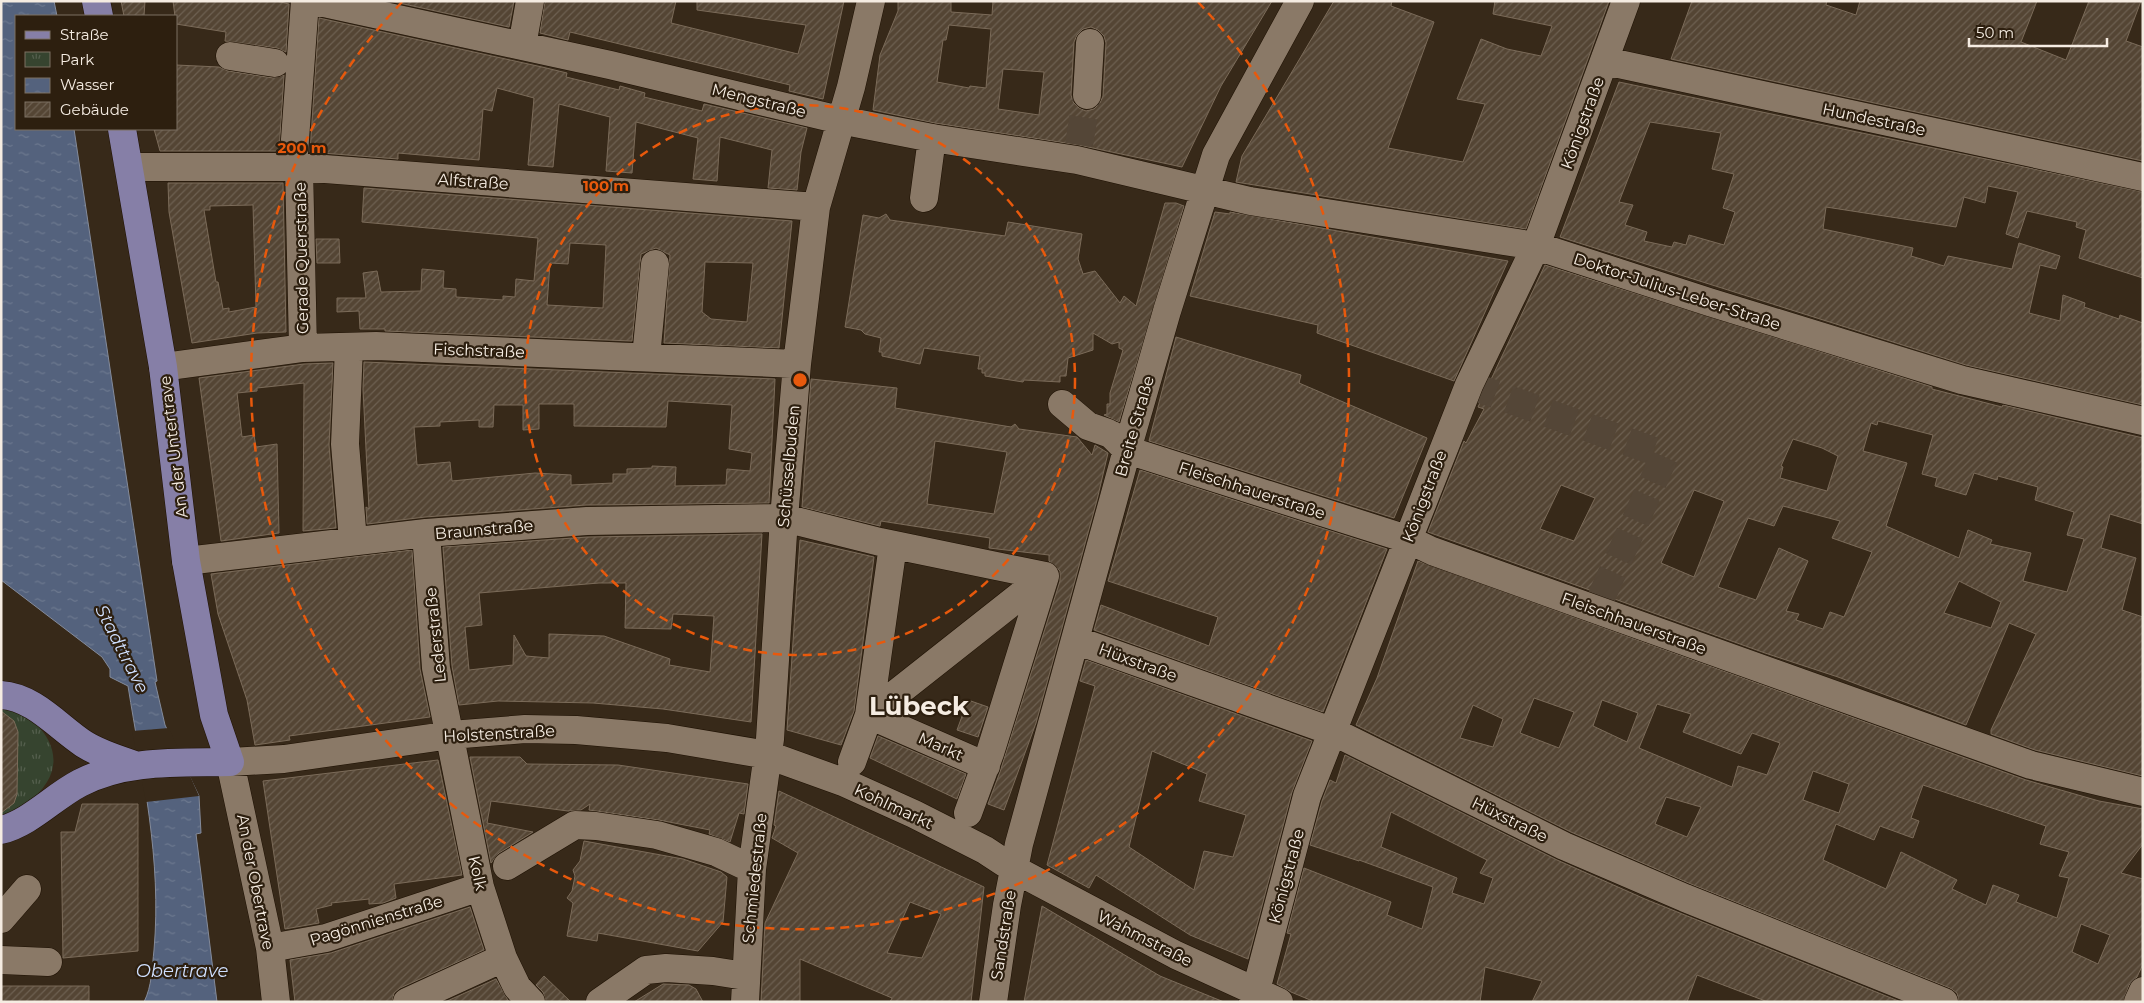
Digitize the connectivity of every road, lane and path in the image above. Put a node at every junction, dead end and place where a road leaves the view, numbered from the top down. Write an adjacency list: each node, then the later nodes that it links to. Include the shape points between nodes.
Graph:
1 (96, 1): 8 (main road)
2 (306, 1): 13 (street, Gerade Querstraße)
3 (316, 1): 10 (street, Mengstraße)
4 (530, 1): 10 (street)
5 (871, 1): 15 (street, Schüsselbuden)
6 (1300, 1): 21 (street, Breite Straße, via 1216,155)
7 (1626, 1): 12 (street, Königstraße)
8 (99, 15)
9 (1090, 43): 14 (street)
10 (522, 46): 15 (street, Mengstraße)
11 (230, 56): 13 (street)
12 (1605, 61): 20 (street, Hundestraße); 24 (street, Königstraße)
13 (290, 64): 19 (street, Gerade Querstraße)
14 (1087, 95)
15 (840, 120): 17 (street, Mengstraße); 23 (street, Schüsselbuden)
16 (122, 130): 18 (main road, An der Untertrave)
17 (932, 138): 21 (street, Mengstraße, via 1078,153); 22 (street)
18 (130, 167): 19 (street, Alfstraße); 30 (main road, An der Untertrave)
19 (296, 167): 23 (street, Alfstraße); 27 (street, Gerade Querstraße)
20 (2143, 177)
21 (1205, 191): 24 (street, Doktor-Julius-Leber-Straße); 33 (street, Breite Straße, via 1167,311)
22 (924, 198)
23 (816, 207): 29 (street, Schüsselbuden)
24 (1536, 246): 32 (street, Doktor-Julius-Leber-Straße, via 1962,380); 36 (street, Königstraße, via 1468,386)
25 (655, 264): 28 (street)
26 (349, 347): 27 (street, Fischstraße); 28 (street, Fischstraße); 37 (street, via 345,444)
27 (303, 348): 30 (street, Fischstraße)
28 (646, 357): 29 (street, Fischstraße)
29 (797, 364): 34 (street, Schüsselbuden)
30 (163, 368): 39 (main road, An der Untertrave)
31 (1062, 404): 33 (street, Fleischhauerstraße, via 1088,426)
32 (2143, 422)
33 (1116, 439): 36 (street, Fleischhauerstraße); 41 (street, Breite Straße)
34 (784, 518): 35 (street, Braunstraße, via 587,521); 38 (street, Braunstraße); 46 (street, Schüsselbuden)
35 (426, 534): 37 (street, Braunstraße); 45 (street, Lederstraße, via 436,668)
36 (1407, 539): 44 (street, Königstraße); 51 (street, Fleischhauerstraße, via 1432,551 2031,765)
37 (353, 541): 39 (street, Braunstraße)
38 (887, 543): 40 (street, Braunstraße); 43 (street)
39 (186, 561): 47 (main road, An der Untertrave, via 214,715)
40 (1045, 576): 43 (street); 50 (street)
41 (1076, 640): 44 (street, Hüxstraße); 56 (street, Breite Straße)
42 (1, 694): 49 (main road, via 34,706 94,749)
43 (869, 715): 48 (street); 50 (street, Markt)
44 (1334, 732): 66 (street, Königstraße, via 1307,796); 72 (street, Hüxstraße, via 1564,846)
45 (451, 735): 46 (street, Holstenstraße, via 576,730 667,738); 47 (street, Holstenstraße, via 293,758); 57 (street, Kolk)
46 (768, 755): 55 (street, Schmiedestraße); 56 (street, Kohlmarkt, via 843,782 914,814 985,850)
47 (230, 762): 49 (main road); 60 (street, An der Obertrave)
48 (852, 762)
49 (136, 765): 53 (main road, via 87,780 12,828)
50 (986, 766): 52 (street)
51 (2143, 792)
52 (968, 813)
53 (1, 830)
54 (507, 866): 55 (street, via 575,826 596,826 657,835 716,852)
55 (752, 869): 64 (street, Schmiedestraße)
56 (1014, 869): 66 (street, Wahmstraße); 71 (street, Sandstraße)
57 (480, 887): 60 (street, Pagönnienstraße, via 326,938); 61 (street, Kolk)
58 (26, 889): 59 (street)
59 (1, 919)
60 (270, 948): 67 (street, An der Obertrave)
61 (503, 958): 68 (street); 69 (street, Kolk, via 517,987)
62 (1, 960): 63 (street)
63 (48, 962)
64 (745, 989): 70 (street, via 713,971 666,968 646,970)
65 (2143, 991): 73 (street)
66 (1262, 998)
67 (276, 1002)
68 (407, 1002)
69 (531, 1002)
70 (600, 1002)
71 (993, 1002)
72 (1944, 1002)
73 (2138, 1002)

